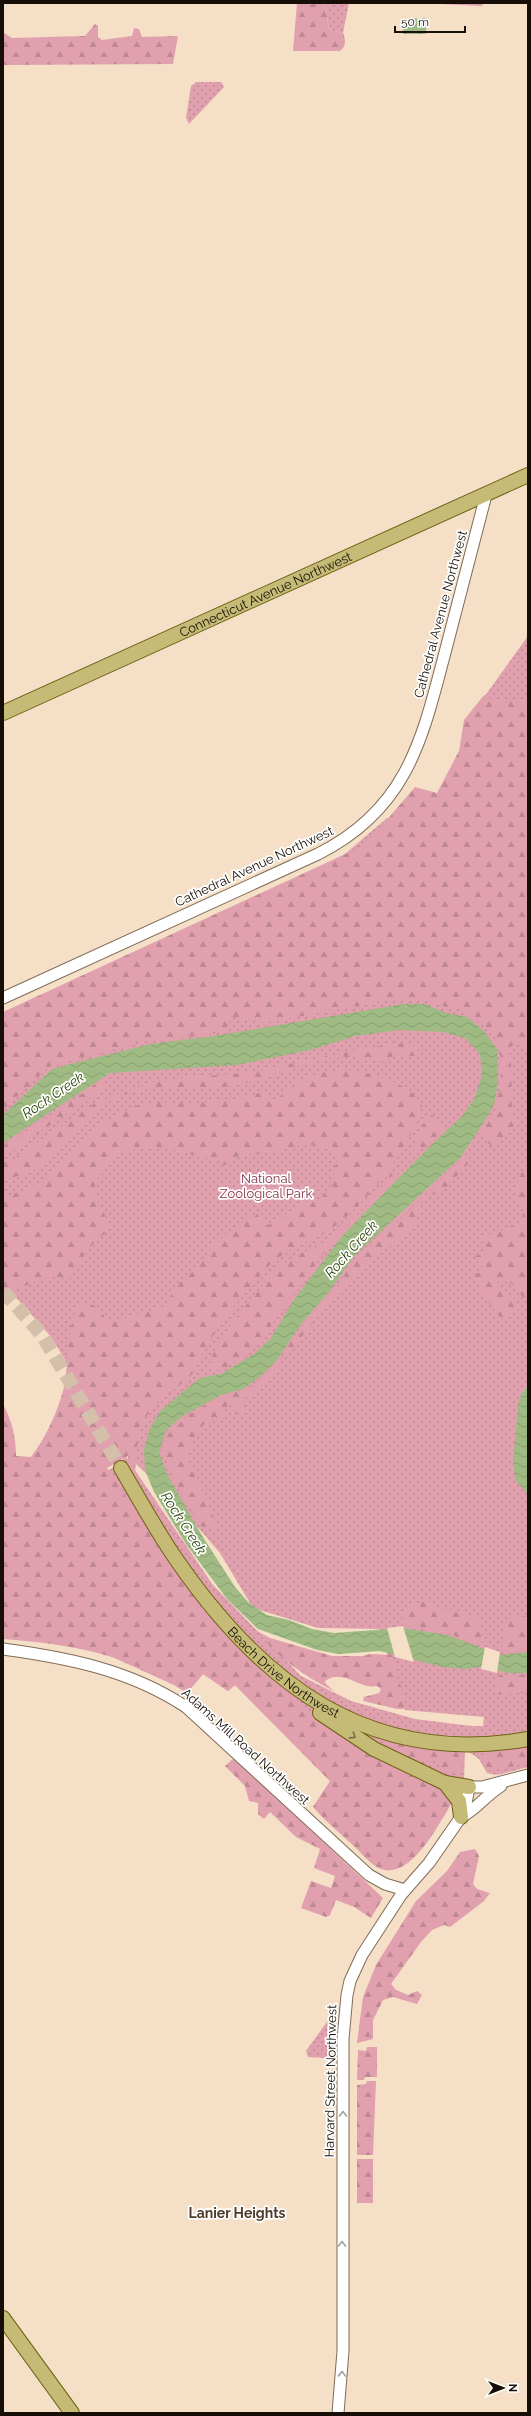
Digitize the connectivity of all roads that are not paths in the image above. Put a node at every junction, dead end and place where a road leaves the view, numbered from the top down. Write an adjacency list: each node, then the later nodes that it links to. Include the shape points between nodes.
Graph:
1 (528, 476): 2 (main road, Connecticut Avenue Northwest)
2 (486, 495): 3 (main road, Connecticut Avenue Northwest); 4 (street, Cathedral Avenue Northwest, via 422,738 404,776 376,811 351,834 318,854)
3 (3, 713)
4 (3, 998)
5 (121, 1468): 7 (main road, Beach Drive Northwest, via 169,1549 195,1586 246,1644)
6 (3, 1649): 13 (street, Adams Mill Road Northwest, via 84,1662 119,1673 162,1692 186,1707 369,1876)
7 (290, 1686): 8 (main road, Beach Drive Northwest, via 338,1715 401,1736 462,1744); 10 (main road, one-way to 10, via 318,1712 360,1741 400,1763)
8 (528, 1739)
9 (524, 1776): 11 (street, via 482,1787); 12 (street, via 487,1794 469,1813)
10 (446, 1783): 11 (main road); 12 (main road, via 459,1801)
11 (469, 1787): 12 (street, Harvard Street Northwest)
12 (461, 1817): 13 (street, Harvard Street Northwest)
13 (405, 1890): 16 (street, Harvard Street Northwest, one-way to 13, via 343,2352 343,2024 350,1981 362,1955)
14 (3, 2318): 15 (main road)
15 (72, 2413)
16 (338, 2413)

